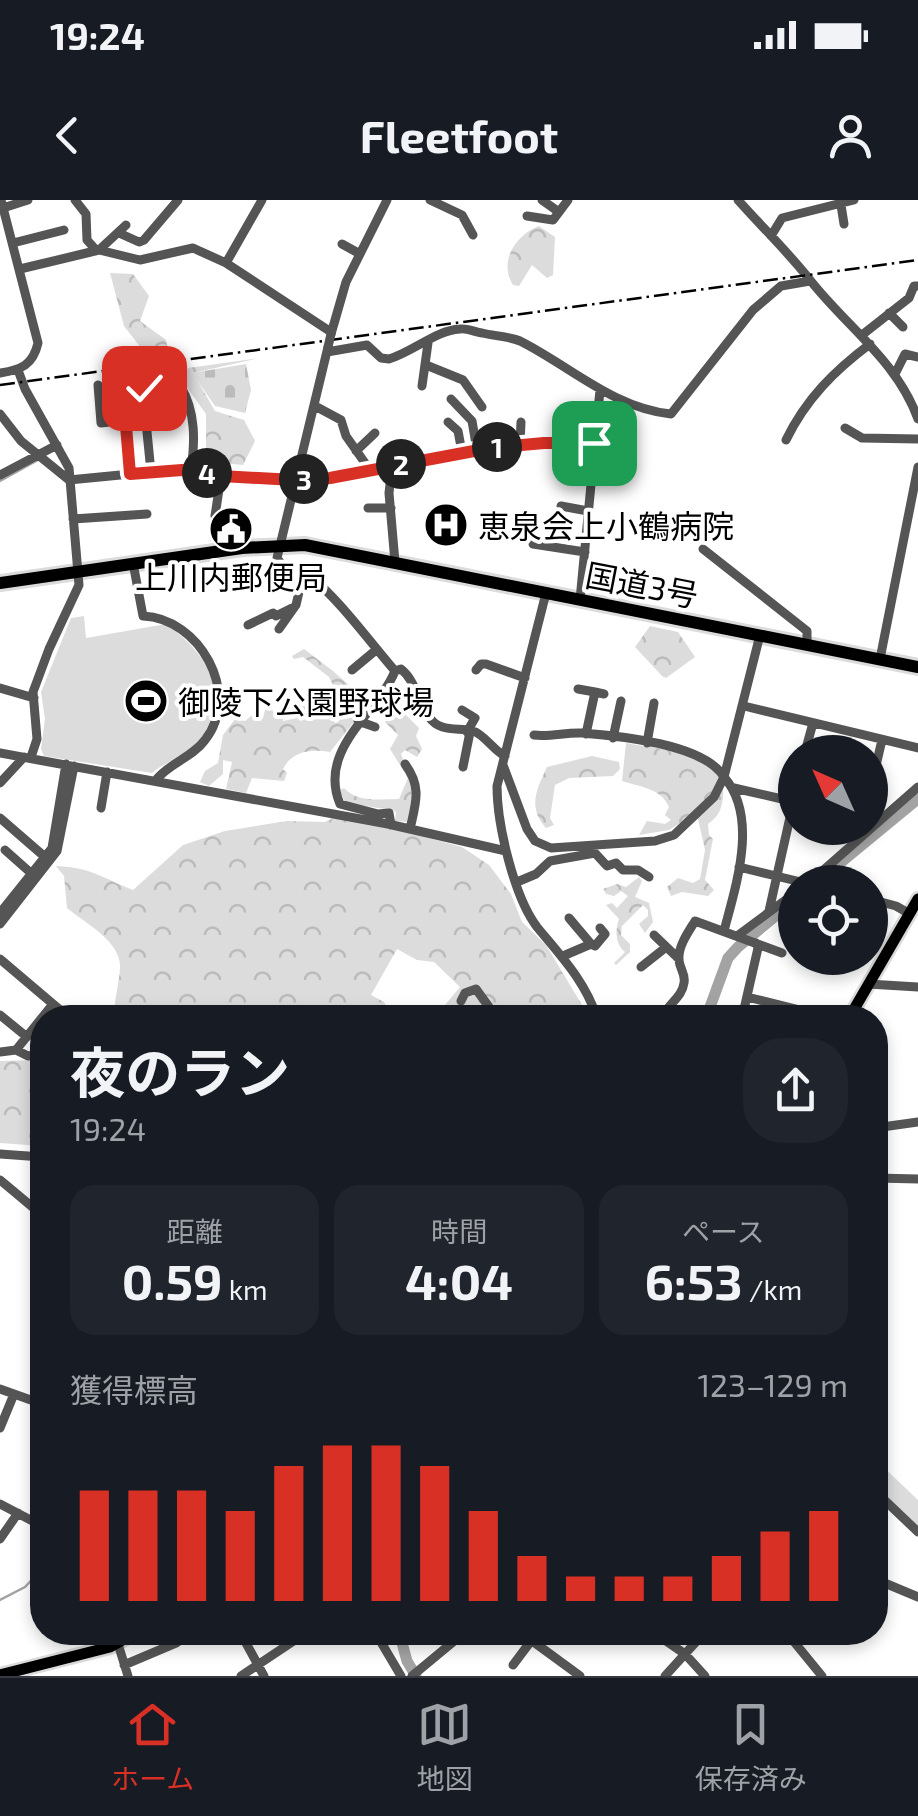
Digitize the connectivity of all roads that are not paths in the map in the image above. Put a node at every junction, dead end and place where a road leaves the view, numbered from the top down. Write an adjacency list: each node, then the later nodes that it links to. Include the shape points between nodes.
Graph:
1 (28, 200): 11 (street)
2 (74, 200): 22 (street, via 86,214 87,240)
3 (164, 200): 12 (street)
4 (262, 200): 24 (street)
5 (386, 200): 23 (street)
6 (430, 200): 18 (street, via 462,215)
7 (542, 200): 14 (street)
8 (568, 200): 14 (street)
9 (738, 200): 19 (street)
10 (854, 200): 13 (street)
11 (2, 204): 20 (street)
12 (176, 204): 22 (street, via 144,240 122,229)
13 (840, 206): 16 (street); 19 (street, via 782,218)
14 (559, 212): 15 (street, via 553,220)
15 (527, 216)
16 (844, 224)
17 (64, 230): 20 (street)
18 (473, 235)
19 (771, 236): 26 (street)
20 (13, 243): 25 (street)
21 (342, 244): 23 (street)
22 (97, 250): 24 (street, via 140,260 194,248); 25 (street)
23 (360, 254): 32 (street)
24 (226, 263): 32 (street)
25 (20, 270): 38 (street, via 38,343 29,364)
26 (810, 281): 33 (street); 45 (street, via 781,286 753,310 670,414)
27 (918, 286): 28 (street)
28 (904, 302): 29 (street); 30 (street)
29 (918, 306)
30 (890, 313): 31 (street); 33 (street)
31 (903, 327)
32 (331, 333): 35 (street, bridge)
33 (866, 339): 40 (street); 57 (street, via 818,388)
34 (428, 343): 35 (street, via 389,359 367,345); 37 (street); 45 (street, via 459,328 512,338)
35 (328, 349): 47 (street)
36 (918, 357): 40 (street, via 906,354)
37 (426, 365): 42 (street); 48 (street, via 463,380)
38 (18, 370): 39 (street); 62 (street)
39 (0, 373)
40 (895, 374): 50 (street)
41 (98, 386): 51 (street, via 101,423)
42 (422, 386)
43 (181, 387): 71 (street, via 193,420)
44 (144, 388): 51 (street, via 143,412 125,414)
45 (600, 390): 59 (street)
46 (451, 398): 63 (street, via 472,421)
47 (315, 406): 64 (street, via 341,420); 77 (street)
48 (482, 407)
49 (0, 414): 66 (street)
50 (918, 419)
51 (126, 420): 73 (street)
52 (162, 420): 72 (street, via 146,422)
53 (448, 422): 65 (street)
54 (521, 422): 60 (street)
55 (845, 428): 58 (street, via 862,438)
56 (375, 433): 64 (street)
57 (786, 440)
58 (918, 440)
59 (594, 443): 60 (street); 81 (street)
60 (520, 445): 61 (street)
61 (496, 447): 63 (street); 67 (street)
62 (59, 449): 66 (street); 76 (street)
63 (478, 450): 65 (street)
64 (356, 451): 70 (street)
65 (462, 452): 68 (street)
66 (42, 456): 74 (street); 76 (street)
67 (501, 461)
68 (392, 466): 70 (street); 80 (street)
69 (918, 468): 104 (street)
70 (370, 470): 77 (street)
71 (191, 471): 72 (street); 75 (street)
72 (151, 472): 73 (street)
73 (130, 474): 76 (street)
74 (0, 475)
75 (221, 476): 77 (street); 83 (street)
76 (70, 480): 84 (street)
77 (294, 480): 85 (street)
78 (562, 506): 81 (street)
79 (368, 508): 80 (street)
80 (395, 509): 90 (street)
81 (588, 510): 88 (street)
82 (147, 514): 84 (street)
83 (215, 516)
84 (73, 519): 92 (street)
85 (280, 544): 89 (highway, 国道3号); 90 (highway, 国道3号); 91 (street, via 278,561)
86 (533, 544): 88 (street)
87 (704, 549): 102 (street, via 807,631)
88 (585, 552): 97 (street)
89 (132, 562): 92 (highway, 国道3号); 137 (street, via 143,616 160,617 191,638 212,665 220,694 206,740)
90 (394, 562): 96 (highway, 国道3号)
91 (288, 570): 93 (street); 95 (street)
92 (77, 571): 94 (highway, 国道3号); 112 (street, via 78,585)
93 (303, 574): 95 (street); 103 (street)
94 (0, 583)
95 (299, 590): 98 (street)
96 (546, 592): 97 (highway, 国道3号); 109 (street)
97 (580, 600): 101 (highway, 国道3号)
98 (295, 607): 99 (street); 100 (street)
99 (248, 625)
100 (279, 628)
101 (760, 635): 102 (highway, 国道3号); 115 (street)
102 (807, 645): 104 (highway, 国道3号)
103 (376, 650): 106 (street); 108 (street)
104 (880, 659): 105 (highway, 国道3号)
105 (918, 667)
106 (352, 670)
107 (476, 670): 109 (street, via 486,664)
108 (395, 671): 117 (street); 120 (street, via 408,675 435,724)
109 (525, 678): 131 (street)
110 (0, 688): 112 (street)
111 (578, 689): 121 (street, via 600,693)
112 (34, 698): 130 (street, via 37,740)
113 (621, 701): 125 (street)
114 (654, 703): 127 (street)
115 (744, 706): 118 (street); 136 (street)
116 (462, 710): 120 (street, via 475,718)
117 (358, 721): 119 (street); 145 (street, via 337,769 338,799 389,813)
118 (812, 724): 123 (street); 124 (street)
119 (375, 727)
120 (469, 732): 131 (street); 134 (street)
121 (586, 734): 122 (street); 125 (street)
122 (534, 735)
123 (809, 735)
124 (860, 735)
125 (613, 738): 127 (street)
126 (888, 741): 128 (street)
127 (647, 743): 136 (street, via 695,753)
128 (918, 748)
129 (0, 753): 130 (street)
130 (28, 757): 133 (street); 138 (street)
131 (504, 760): 136 (street, via 527,829 551,848 674,835 714,797); 150 (street, via 497,806)
132 (405, 764): 146 (street, via 419,792)
133 (70, 765): 135 (street); 151 (street); 165 (street, via 58,851)
134 (463, 766)
135 (107, 772): 137 (street); 142 (street)
136 (724, 777): 139 (street)
137 (156, 780): 145 (street)
138 (0, 783)
139 (734, 788): 141 (street); 153 (street, via 742,814)
140 (916, 793): 143 (street)
141 (778, 797)
142 (101, 808)
143 (888, 813)
144 (0, 818): 151 (street)
145 (391, 825): 146 (street)
146 (410, 829): 150 (street)
147 (783, 845): 155 (street)
148 (850, 845): 152 (street)
149 (5, 850): 154 (street)
150 (506, 851): 157 (street)
151 (45, 857): 154 (street)
152 (828, 865)
153 (739, 867): 155 (street); 167 (street)
154 (32, 874): 161 (street)
155 (776, 876): 162 (street)
156 (649, 877): 157 (street, via 616,863 607,866 595,854 550,861)
157 (517, 882): 174 (street, via 536,925)
158 (918, 899): 164 (main road)
159 (888, 904): 164 (street)
160 (778, 905): 162 (street)
161 (1, 911)
162 (769, 911): 169 (street)
163 (570, 918): 171 (street)
164 (912, 918): 178 (main road)
165 (0, 924)
166 (600, 928): 171 (street, via 604,934)
167 (724, 931): 169 (street); 176 (street, via 695,920)
168 (654, 935): 172 (street)
169 (738, 936): 170 (street)
170 (754, 942): 173 (street); 180 (street)
171 (591, 944): 174 (street)
172 (665, 948): 176 (street); 177 (street)
173 (778, 951)
174 (563, 956): 184 (street)
175 (0, 959): 182 (street)
176 (679, 959): 185 (street, via 684,986)
177 (641, 967)
178 (868, 984): 179 (street); 188 (main road)
179 (918, 987)
180 (747, 997): 186 (street); 187 (street)
181 (460, 1001): 183 (street, via 476,989)
182 (53, 1004)
183 (486, 1005)
184 (591, 1005)
185 (668, 1005)
186 (745, 1005)
187 (779, 1005)
188 (856, 1005)
189 (0, 1015): 191 (street)
190 (30, 1033): 191 (street)
191 (27, 1037): 192 (street)
192 (16, 1050): 193 (street); 194 (street)
193 (0, 1052)
194 (30, 1056)
195 (918, 1122): 196 (street)
196 (888, 1126)
197 (0, 1154): 198 (street)
198 (30, 1156)
199 (888, 1178): 200 (street)
200 (918, 1179)
201 (0, 1180): 202 (street)
202 (30, 1206)
203 (0, 1389): 204 (street)
204 (14, 1394): 205 (street); 206 (street)
205 (30, 1400)
206 (0, 1428)
207 (888, 1503): 211 (street)
208 (0, 1504): 209 (street)
209 (18, 1513): 210 (street); 212 (street)
210 (30, 1520)
211 (918, 1532)
212 (0, 1539)
213 (888, 1584): 214 (street)
214 (918, 1597)
215 (114, 1645): 231 (main road)
216 (118, 1645): 228 (street)
217 (171, 1645): 228 (street)
218 (247, 1645): 229 (street)
219 (288, 1645): 229 (street)
220 (382, 1645): 235 (street)
221 (449, 1645): 236 (street)
222 (528, 1645): 230 (street)
223 (537, 1645): 237 (street)
224 (672, 1645): 227 (street)
225 (693, 1645): 227 (street)
226 (798, 1645): 240 (street)
227 (685, 1654): 238 (street); 239 (street)
228 (124, 1664): 232 (street)
229 (258, 1665): 233 (street); 234 (street)
230 (513, 1665)
231 (1, 1675)
232 (128, 1676)
233 (241, 1676)
234 (264, 1676)
235 (401, 1676)
236 (412, 1676)
237 (580, 1676)
238 (665, 1676)
239 (706, 1676)
240 (822, 1676)

